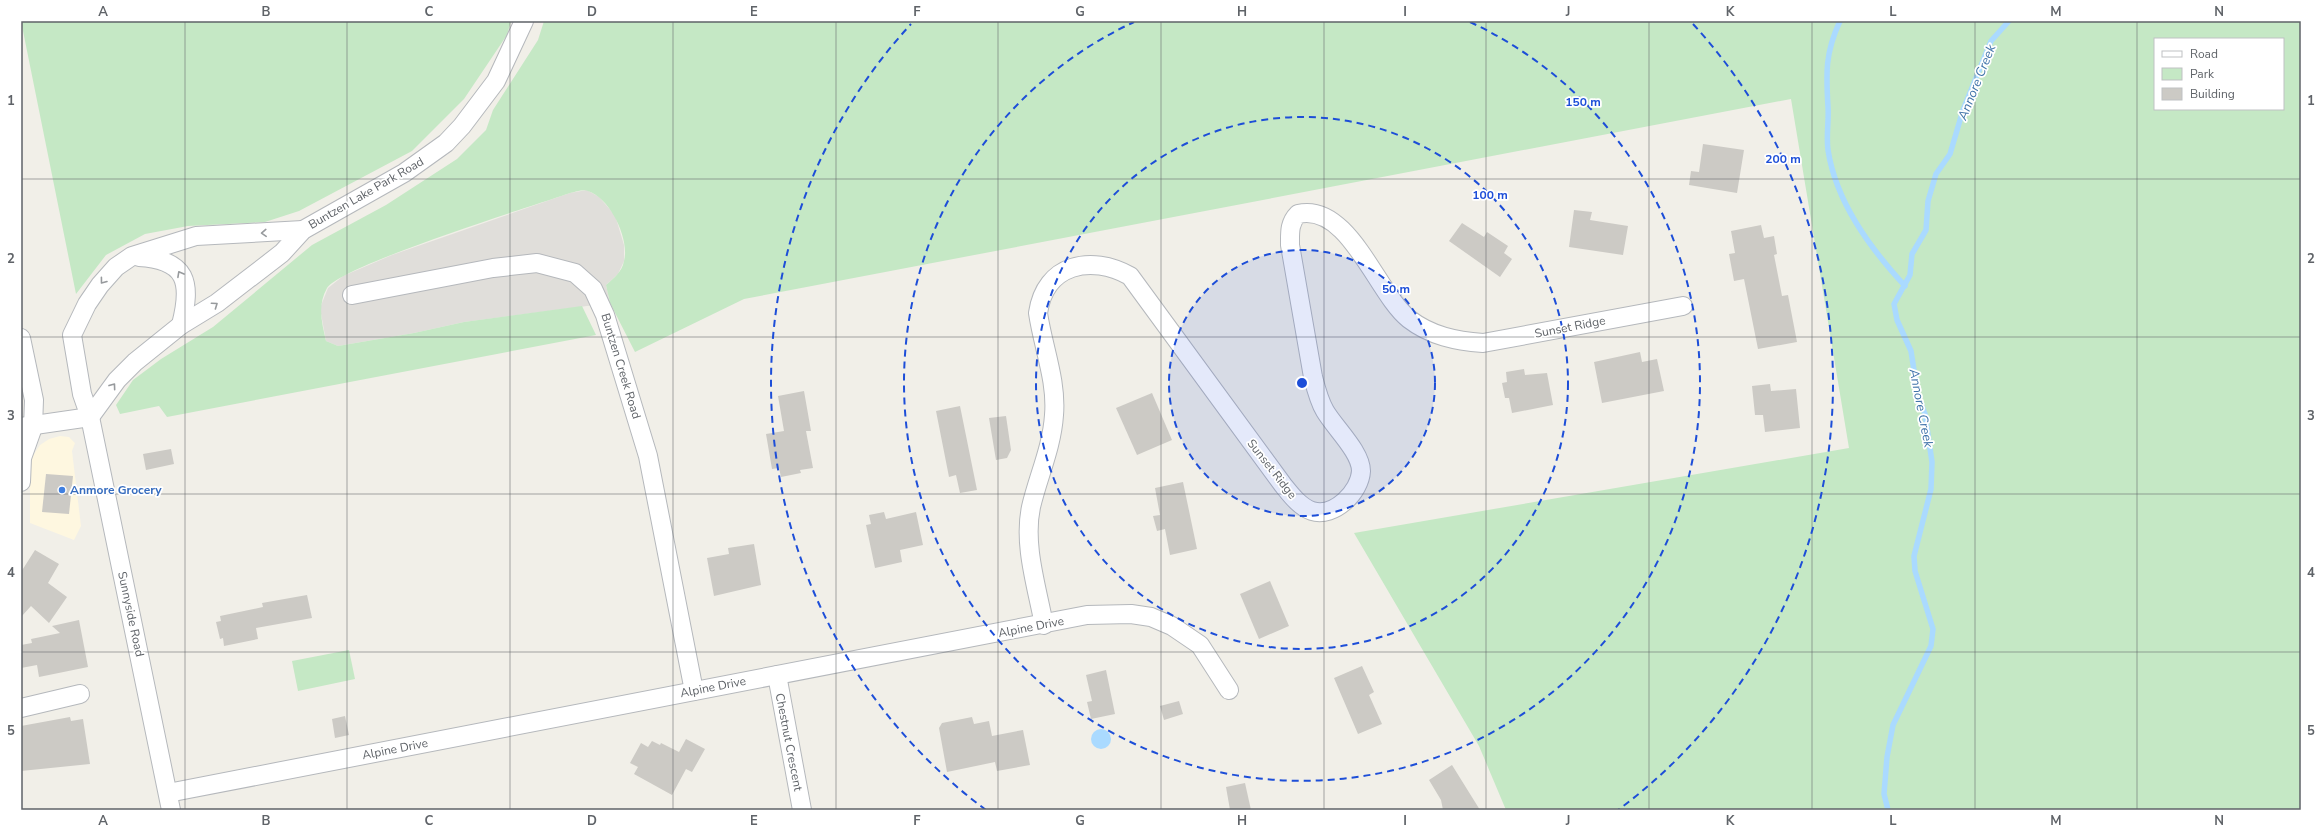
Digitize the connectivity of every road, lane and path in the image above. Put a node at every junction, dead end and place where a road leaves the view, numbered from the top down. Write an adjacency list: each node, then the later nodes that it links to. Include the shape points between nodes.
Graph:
1 (524, 21): 2 (street, Buntzen Lake Park Road, via 496,81 446,143 404,173)
2 (303, 230): 3 (street, Buntzen Lake Park Road, one-way to 3, via 196,236); 6 (street, Buntzen Lake Park Road, one-way to 2, via 223,299 291,245)
3 (132, 256): 6 (street, one-way to 3, via 186,292 177,268 160,259); 8 (street, Sunnyside Road, one-way to 8, via 116,267 100,285 87,304 72,335 82,394)
4 (352, 295): 14 (street, Buntzen Creek Road, via 493,268 537,263 575,273 593,289 605,315 648,456)
5 (1683, 306): 11 (street, Sunset Ridge, via 1483,343 1454,339 1426,330 1408,318 1347,235 1324,216 1315,213 1298,214 1292,220 1290,245 1313,377 1325,411 1354,452 1361,471 1354,492 1344,502 1332,509 1313,512 1301,506 1283,485 1130,276 1117,268 1097,265 1078,266 1062,272 1051,279 1045,288 1038,313 1054,398 1050,439 1028,526)
6 (181, 325): 8 (street, one-way to 6, via 126,371)
7 (21, 338): 9 (street, via 34,400)
8 (90, 417): 9 (street); 17 (street, Sunnyside Road)
9 (27, 427): 10 (street)
10 (21, 482)
11 (1044, 625): 12 (street, Alpine Drive); 13 (street, Alpine Drive, via 1111,613 1151,617 1172,626 1200,645)
12 (776, 675): 14 (street, Alpine Drive); 18 (street, Chestnut Crescent)
13 (1229, 690)
14 (694, 691): 17 (street, Alpine Drive)
15 (80, 694): 16 (street)
16 (21, 708)
17 (169, 802)
18 (802, 810)

